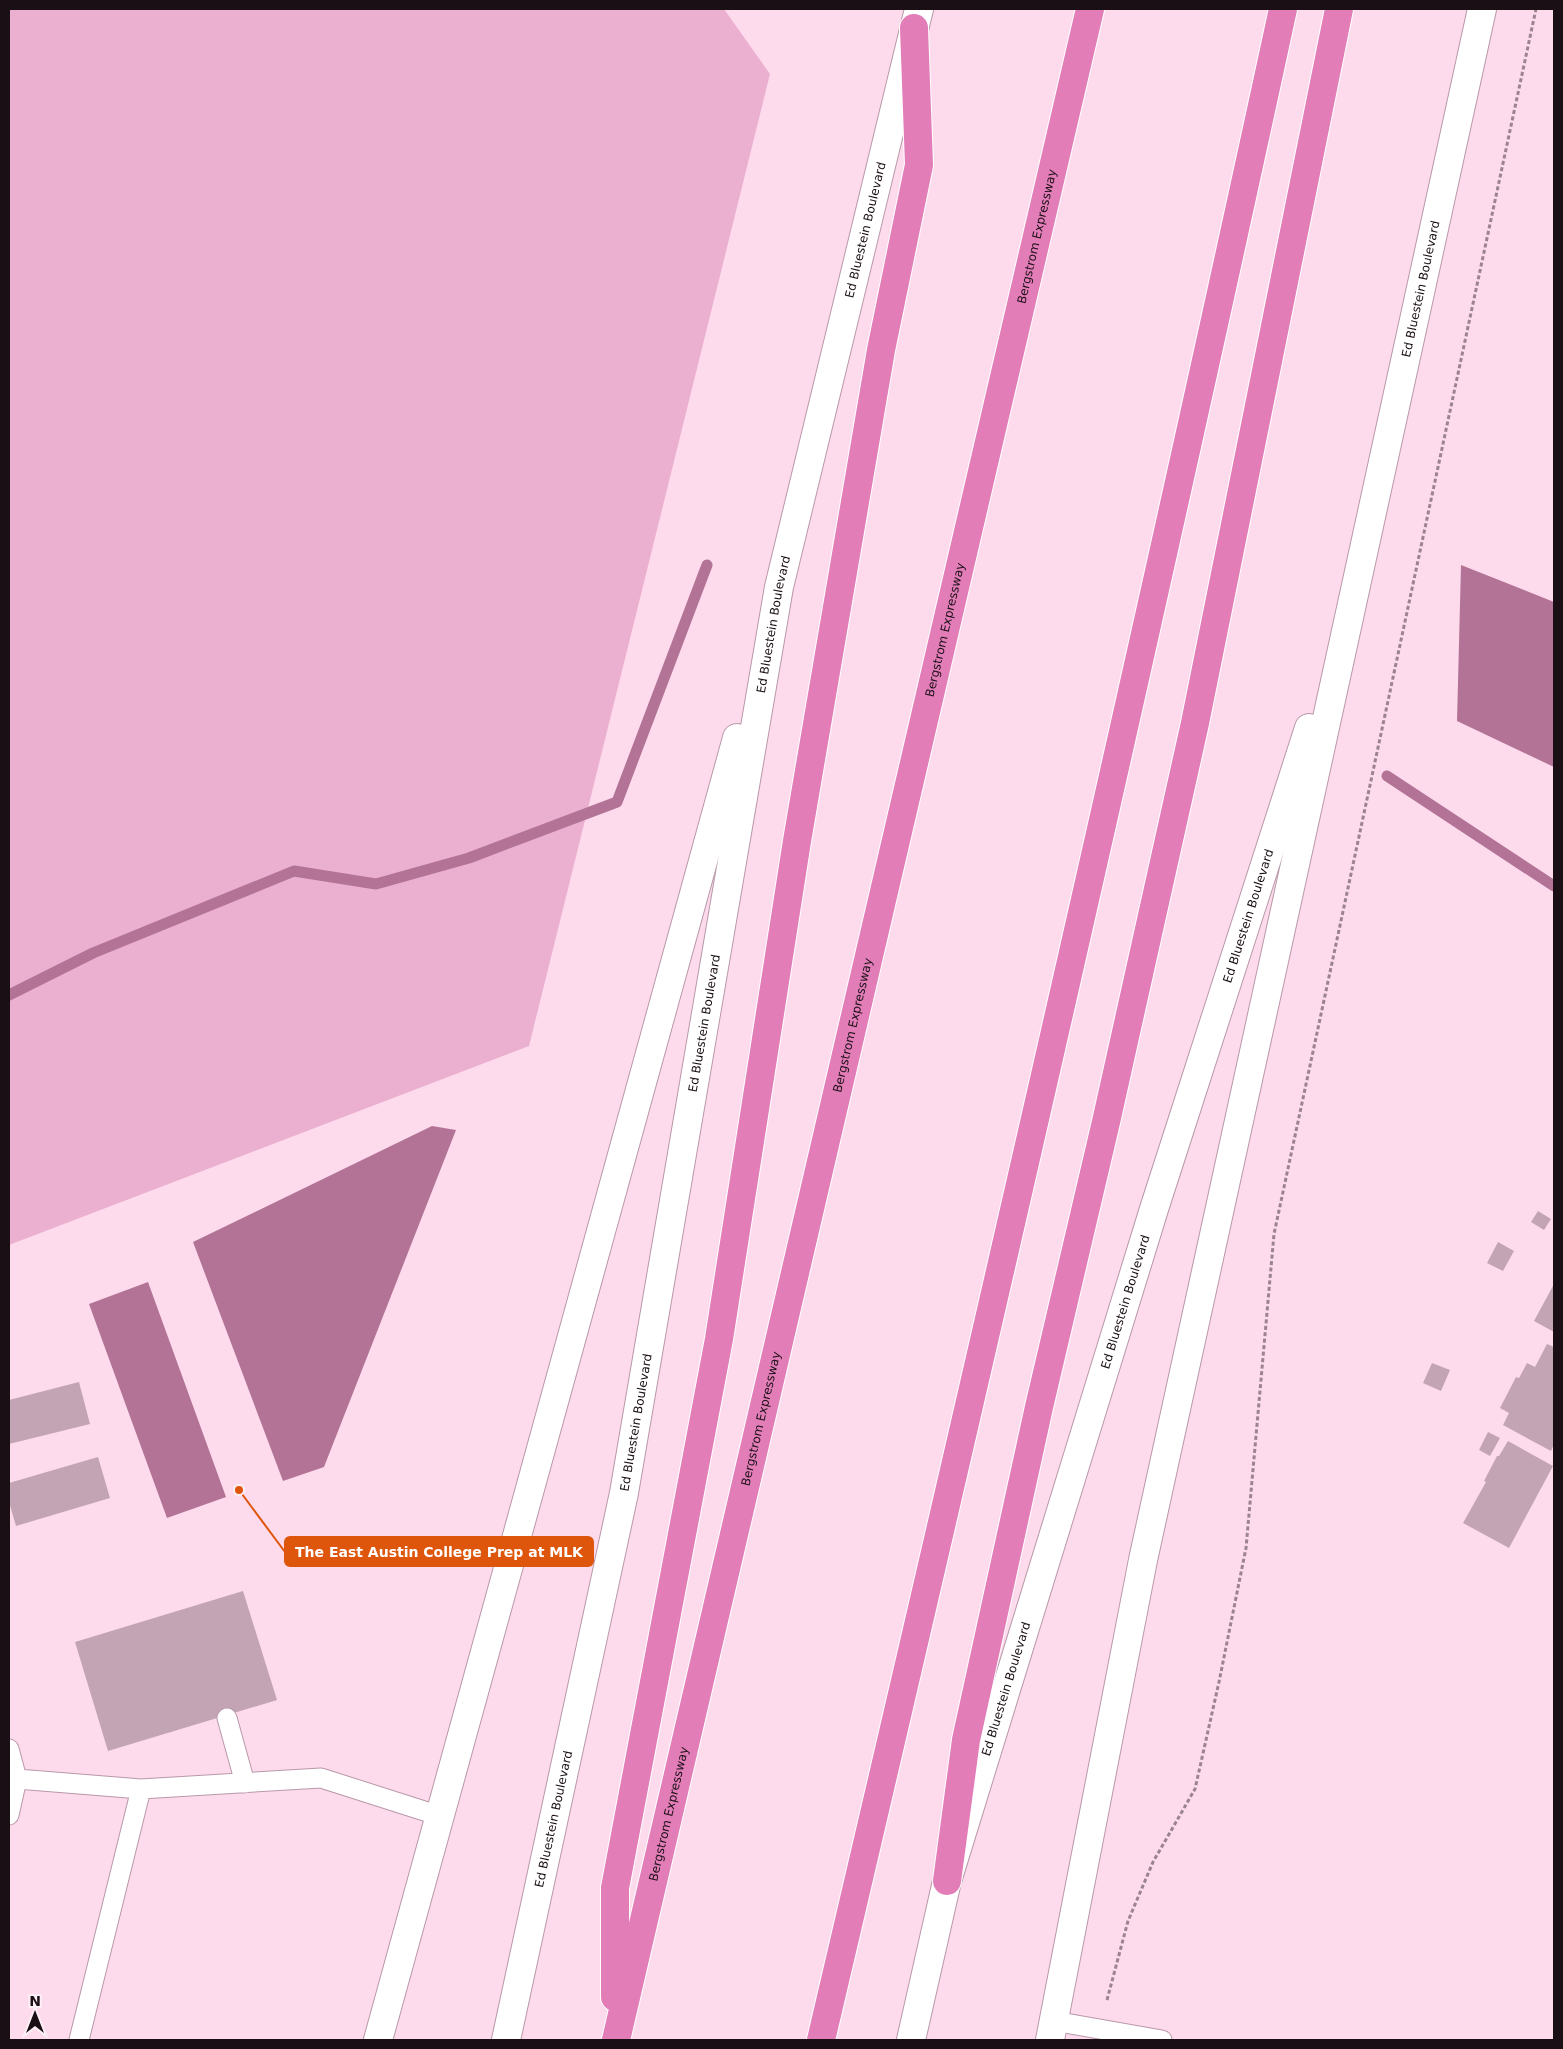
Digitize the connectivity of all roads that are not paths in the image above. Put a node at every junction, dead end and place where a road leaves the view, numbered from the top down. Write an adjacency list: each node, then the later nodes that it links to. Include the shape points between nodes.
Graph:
1 (1090, 9): 20 (highway, Bergstrom Expressway)
2 (1283, 9): 21 (highway, via 1186,455)
3 (1339, 9): 15 (highway, via 1195,723 966,1740)
4 (1482, 9): 6 (main road, Ed Bluestein Boulevard)
5 (916, 18): 7 (main road, Ed Bluestein Boulevard); 20 (highway, via 920,165 881,350 797,841 719,1339 616,1888)
6 (1360, 569): 15 (main road, Ed Bluestein Boulevard, via 1154,1209); 16 (main road, Ed Bluestein Boulevard, via 1143,1560)
7 (778, 587): 14 (main road); 19 (main road, Ed Bluestein Boulevard, via 624,1493)
8 (228, 1718): 11 (lane)
9 (9, 1749): 10 (lane)
10 (17, 1779): 12 (lane); 13 (lane)
11 (245, 1782): 12 (lane); 14 (lane, via 321,1778)
12 (141, 1789): 17 (lane)
13 (9, 1815)
14 (440, 1816): 18 (main road)
15 (947, 1881): 22 (main road, Ed Bluestein Boulevard)
16 (1052, 2030): 23 (lane, via 1100,2029)
17 (79, 2040)
18 (378, 2040)
19 (506, 2040)
20 (616, 2040)
21 (821, 2040)
22 (911, 2040)
23 (1162, 2040)

